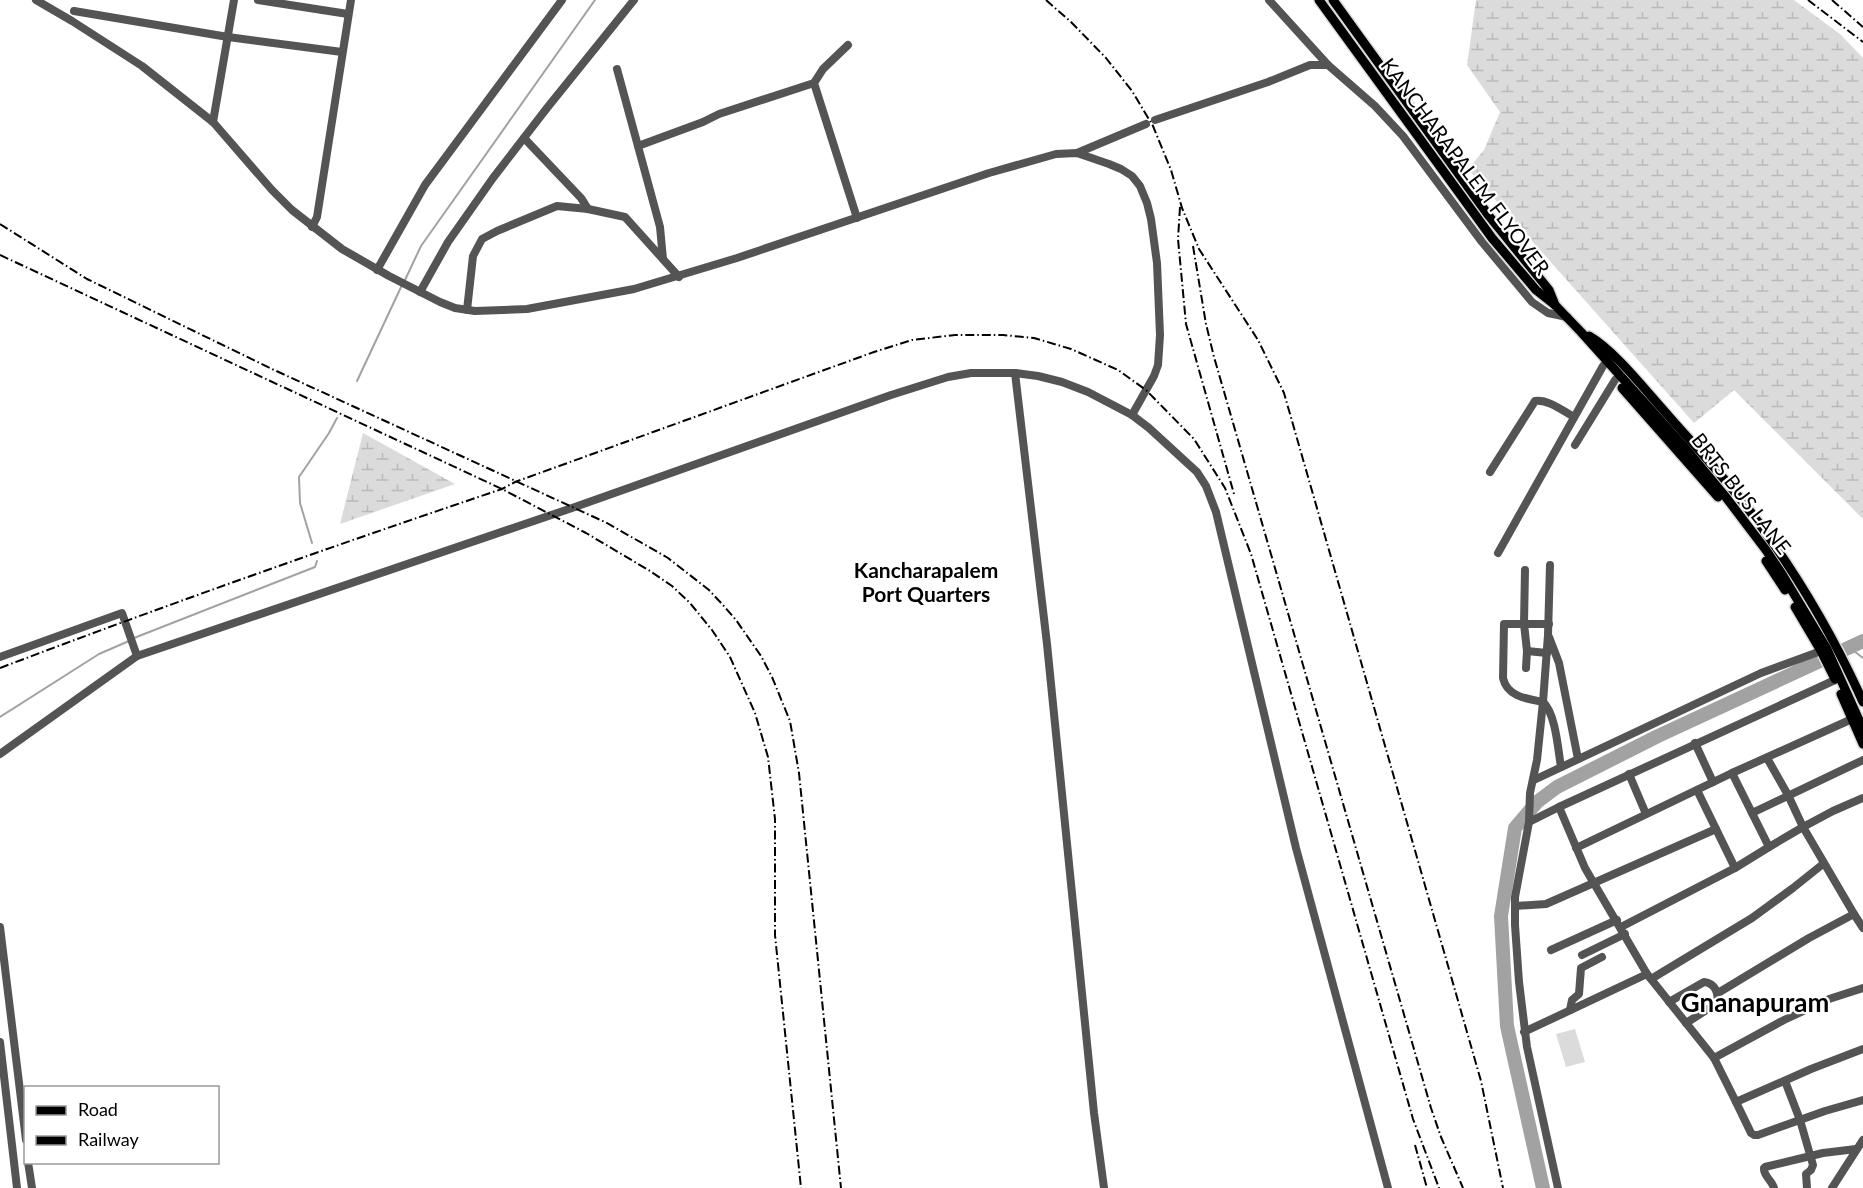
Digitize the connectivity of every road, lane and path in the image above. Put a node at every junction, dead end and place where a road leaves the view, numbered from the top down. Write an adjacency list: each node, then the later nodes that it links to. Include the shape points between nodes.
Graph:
1 (36, 0): 13 (street)
2 (76, 0): 11 (street)
3 (234, 0): 14 (street)
4 (258, 0): 12 (street)
5 (351, 0): 12 (street)
6 (562, 0): 32 (street, via 425,185)
7 (634, 0): 25 (street)
8 (1269, 0): 17 (street)
9 (1319, 0): 35 (main road, KANCHARAPALEM FLYOVER, via 1485,228 1536,290)
10 (1333, 0): 35 (main road, KANCHARAPALEM FLYOVER, via 1489,216 1544,283)
11 (74, 10): 13 (street); 14 (street)
12 (348, 14): 16 (street)
13 (72, 21): 23 (street, via 142,66)
14 (228, 37): 16 (street); 23 (street)
15 (848, 45): 21 (street)
16 (342, 52): 30 (street, via 317,217)
17 (1316, 52): 18 (street); 19 (street)
18 (1310, 65): 19 (street); 22 (street)
19 (1328, 65): 37 (street, via 1403,136 1532,302 1548,313)
20 (617, 69): 26 (street)
21 (814, 83): 26 (street); 29 (street)
22 (1155, 120)
23 (213, 122): 30 (street, via 272,190)
24 (1146, 124): 27 (street)
25 (524, 138): 28 (street); 34 (street)
26 (638, 146): 31 (street, via 660,227)
27 (1077, 153): 29 (street, via 1024,162); 43 (street, via 1132,177 1140,186 1151,219 1157,263 1160,354 1154,376)
28 (588, 209): 31 (street, via 625,217); 36 (street, via 557,206 482,239 474,256)
29 (857, 218): 33 (street)
30 (312, 227): 32 (street)
31 (663, 259): 33 (street)
32 (377, 270): 34 (street)
33 (679, 277): 36 (street, via 554,305)
34 (417, 290): 36 (street)
35 (1556, 305): 37 (main road, BRTS BUS LANE)
36 (467, 310)
37 (1567, 317): 38 (main road, BRTS BUS LANE)
38 (1581, 332): 39 (main road, via 1591,353); 54 (main road, BRTS BUS LANE, via 1725,496 1782,574)
39 (1603, 366): 41 (main road); 42 (street)
40 (1016, 373): 43 (street, via 1062,382); 57 (street, via 971,373 891,394); 126 (street)
41 (1615, 380): 45 (street); 54 (main road, via 1723,503)
42 (1579, 409): 44 (street); 45 (street)
43 (1132, 415): 127 (street, via 1197,472 1216,512 1296,848)
44 (1574, 417): 47 (street, via 1548,402 1535,401); 48 (street)
45 (1592, 417): 46 (street)
46 (1575, 445)
47 (1490, 472)
48 (1498, 553)
49 (1550, 565): 52 (street)
50 (1525, 570): 51 (street)
51 (1524, 624): 52 (street); 55 (street); 62 (street, via 1504,624 1504,684 1516,696)
52 (1549, 624): 53 (street)
53 (1548, 635): 56 (street); 70 (street, via 1559,663)
54 (1828, 648): 59 (main road); 59 (main road); 70 (street, via 1761,673)
55 (1527, 651): 56 (street); 60 (street)
56 (1547, 653): 62 (street)
57 (137, 656): 58 (street, via 122,613); 68 (street)
58 (0, 657)
59 (1835, 662): 61 (main road); 63 (main road); 65 (main road)
60 (1526, 668)
61 (1835, 680): 64 (main road); 66 (street)
62 (1543, 702): 72 (street, via 1552,718); 75 (street)
63 (1863, 702)
64 (1852, 719): 67 (main road); 69 (street)
65 (1863, 729)
66 (1695, 743): 74 (street); 76 (street)
67 (1863, 744)
68 (0, 754)
69 (1767, 758): 73 (street); 78 (street)
70 (1578, 759): 72 (street)
71 (1863, 760): 78 (street)
72 (1561, 767): 75 (street)
73 (1732, 773): 76 (street); 81 (street)
74 (1629, 774): 80 (street); 82 (street)
75 (1534, 780): 83 (street)
76 (1713, 782): 77 (street)
77 (1697, 790): 82 (street); 85 (street)
78 (1788, 795): 81 (street); 84 (street)
79 (1863, 798): 84 (street)
80 (1559, 807): 83 (street); 87 (street)
81 (1752, 813): 86 (street)
82 (1646, 814): 87 (street)
83 (1530, 819): 91 (street)
84 (1803, 827): 86 (street); 88 (street)
85 (1716, 829): 89 (street); 90 (street)
86 (1769, 847): 89 (street)
87 (1576, 848): 90 (street)
88 (1823, 864): 92 (street); 100 (street, via 1752,918)
89 (1735, 868): 94 (street)
90 (1594, 884): 91 (street, via 1546,904); 94 (street)
91 (1515, 906): 107 (street)
92 (1854, 914): 95 (street); 103 (street)
93 (0, 927): 96 (street)
94 (1621, 927): 97 (street); 98 (street); 100 (street)
95 (1863, 928)
96 (1, 948): 101 (street)
97 (1551, 950)
98 (1582, 955)
99 (1602, 957): 105 (street, via 1581,968 1579,994 1572,1000)
100 (1649, 976): 104 (street); 105 (street)
101 (3, 978): 110 (street)
102 (1863, 988): 112 (street, via 1829,999)
103 (1718, 993): 104 (street, via 1713,985 1704,982); 106 (street, via 1716,1004)
104 (1669, 1002): 106 (street)
105 (1570, 1010): 107 (street)
106 (1686, 1023): 112 (street)
107 (1524, 1032): 128 (street)
108 (0, 1042): 111 (street)
109 (1863, 1049): 115 (street)
110 (14, 1052): 111 (street); 113 (street)
111 (1, 1053): 114 (street)
112 (1714, 1058): 117 (street)
113 (17, 1076): 114 (street); 119 (street)
114 (4, 1077): 124 (street)
115 (1785, 1081): 117 (street); 118 (street)
116 (1863, 1100): 118 (street)
117 (1736, 1102): 118 (street, via 1754,1135)
118 (1800, 1120): 122 (street)
119 (24, 1126)
120 (1863, 1140): 121 (street)
121 (1856, 1149): 122 (street); 131 (street)
122 (1810, 1156): 129 (street, via 1764,1168); 130 (street, via 1813,1168 1806,1174)
123 (28, 1164): 125 (street)
124 (17, 1188)
125 (32, 1188)
126 (1104, 1188)
127 (1388, 1188)
128 (1558, 1188)
129 (1774, 1188)
130 (1807, 1188)
131 (1832, 1188)

